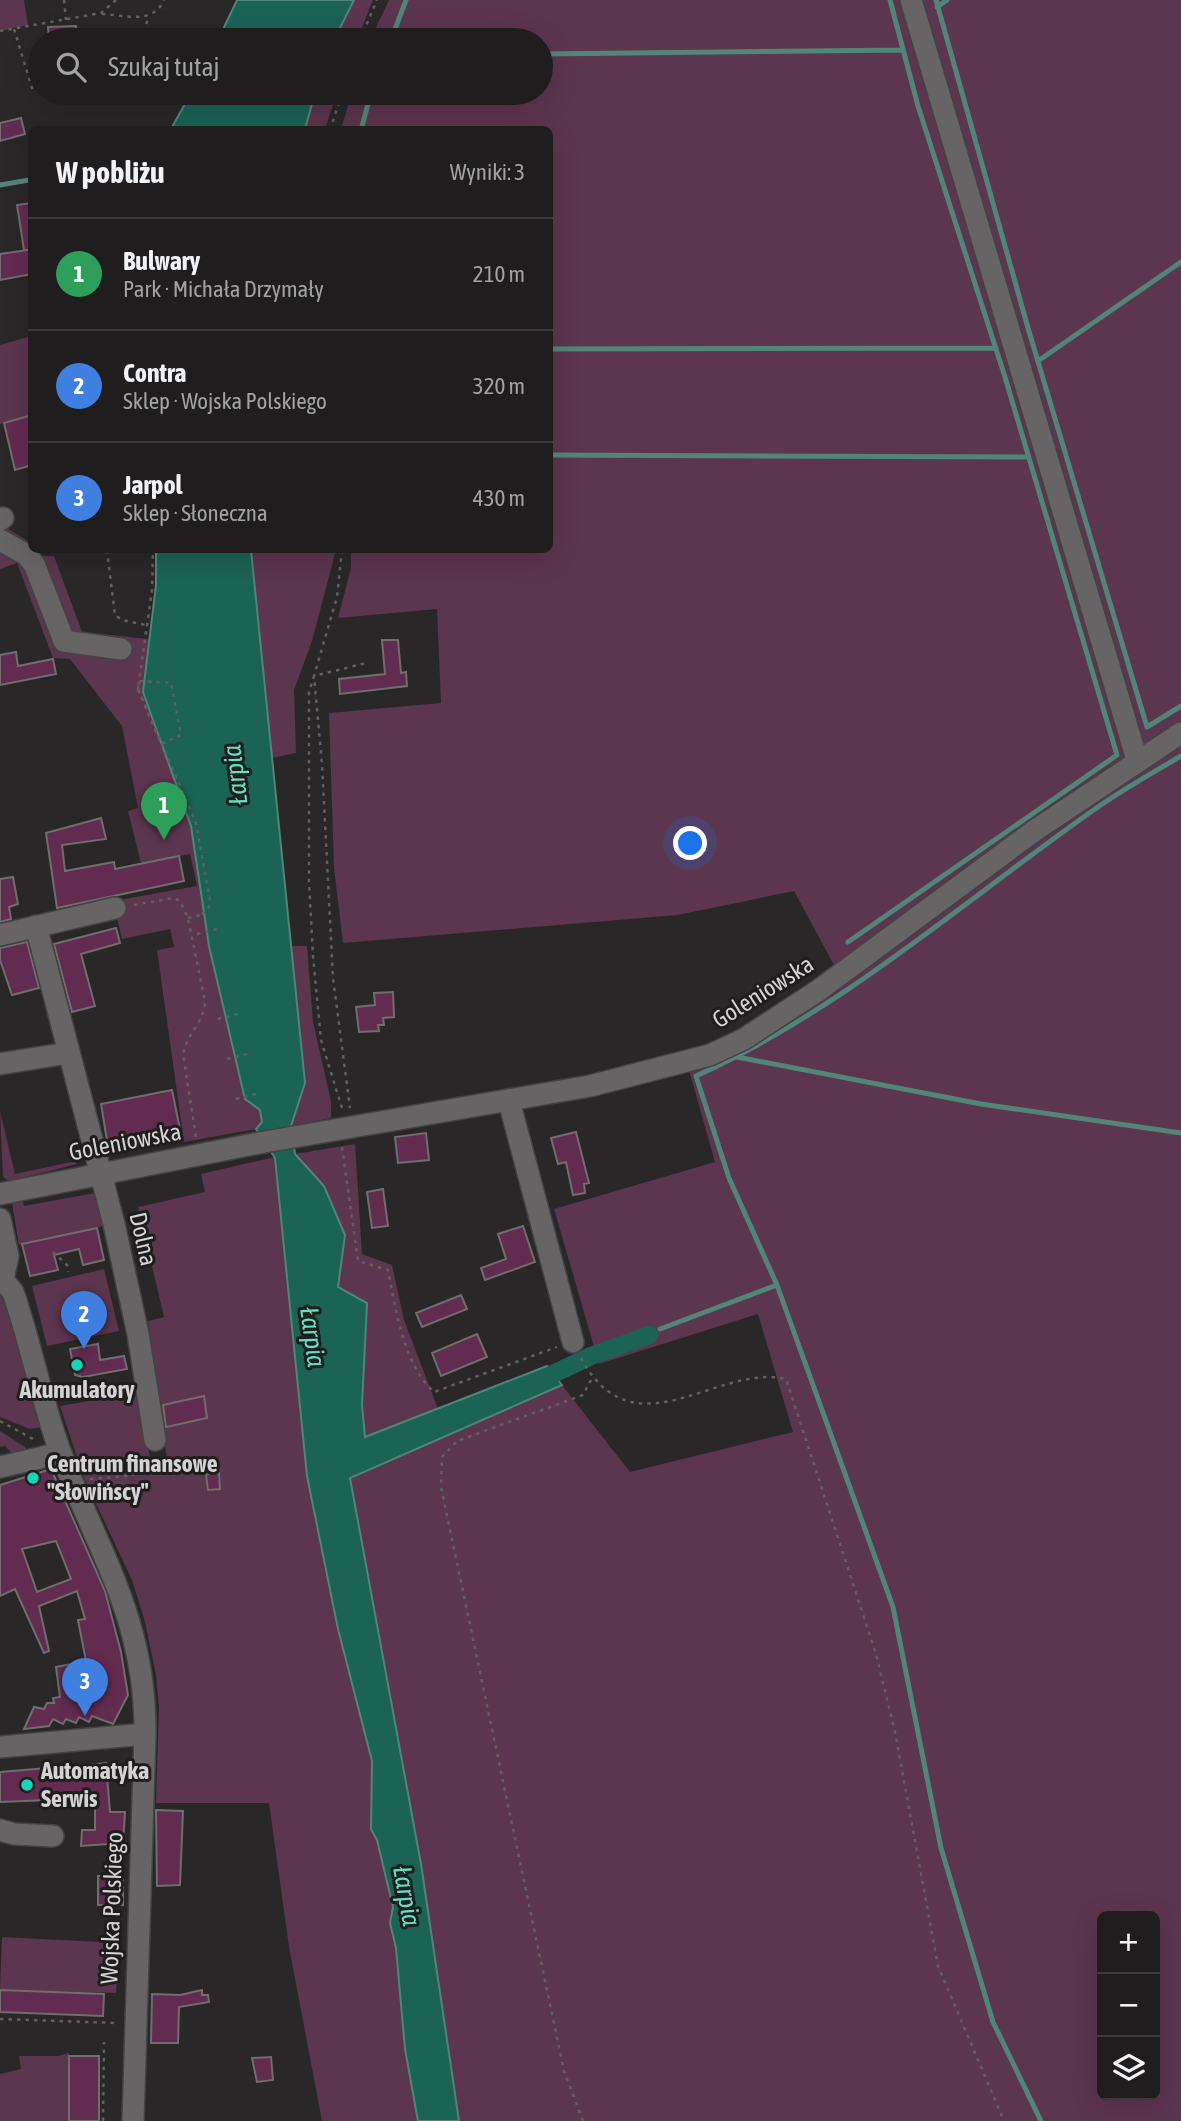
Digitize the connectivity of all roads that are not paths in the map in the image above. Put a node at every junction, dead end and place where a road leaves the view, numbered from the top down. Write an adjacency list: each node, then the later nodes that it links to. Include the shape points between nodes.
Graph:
1 (911, 0): 5 (street)
2 (0, 541): 3 (street, via 27,555 35,566 64,641)
3 (121, 649)
4 (1181, 733): 5 (street, Goleniowska)
5 (1137, 760): 11 (street, Goleniowska, via 819,990 744,1038 662,1070)
6 (115, 908): 7 (street)
7 (36, 926): 8 (street); 9 (street, Dolna)
8 (0, 935)
9 (68, 1053): 10 (street); 12 (street, Dolna)
10 (0, 1064)
11 (509, 1101): 12 (street, Goleniowska, via 345,1138 303,1135); 16 (street)
12 (99, 1174): 13 (street, Goleniowska); 17 (street, Dolna, via 138,1334)
13 (0, 1194)
14 (0, 1219): 15 (street, Wojska Polskiego, via 8,1256)
15 (2, 1278): 18 (street, Wojska Polskiego, via 15,1297)
16 (573, 1342)
17 (155, 1440)
18 (61, 1453): 19 (street); 20 (street, Wojska Polskiego, via 125,1605 142,1675)
19 (0, 1468)
20 (145, 1734): 21 (street); 24 (street, Wojska Polskiego)
21 (0, 1747)
22 (0, 1830): 23 (street)
23 (53, 1836)
24 (133, 2121)

